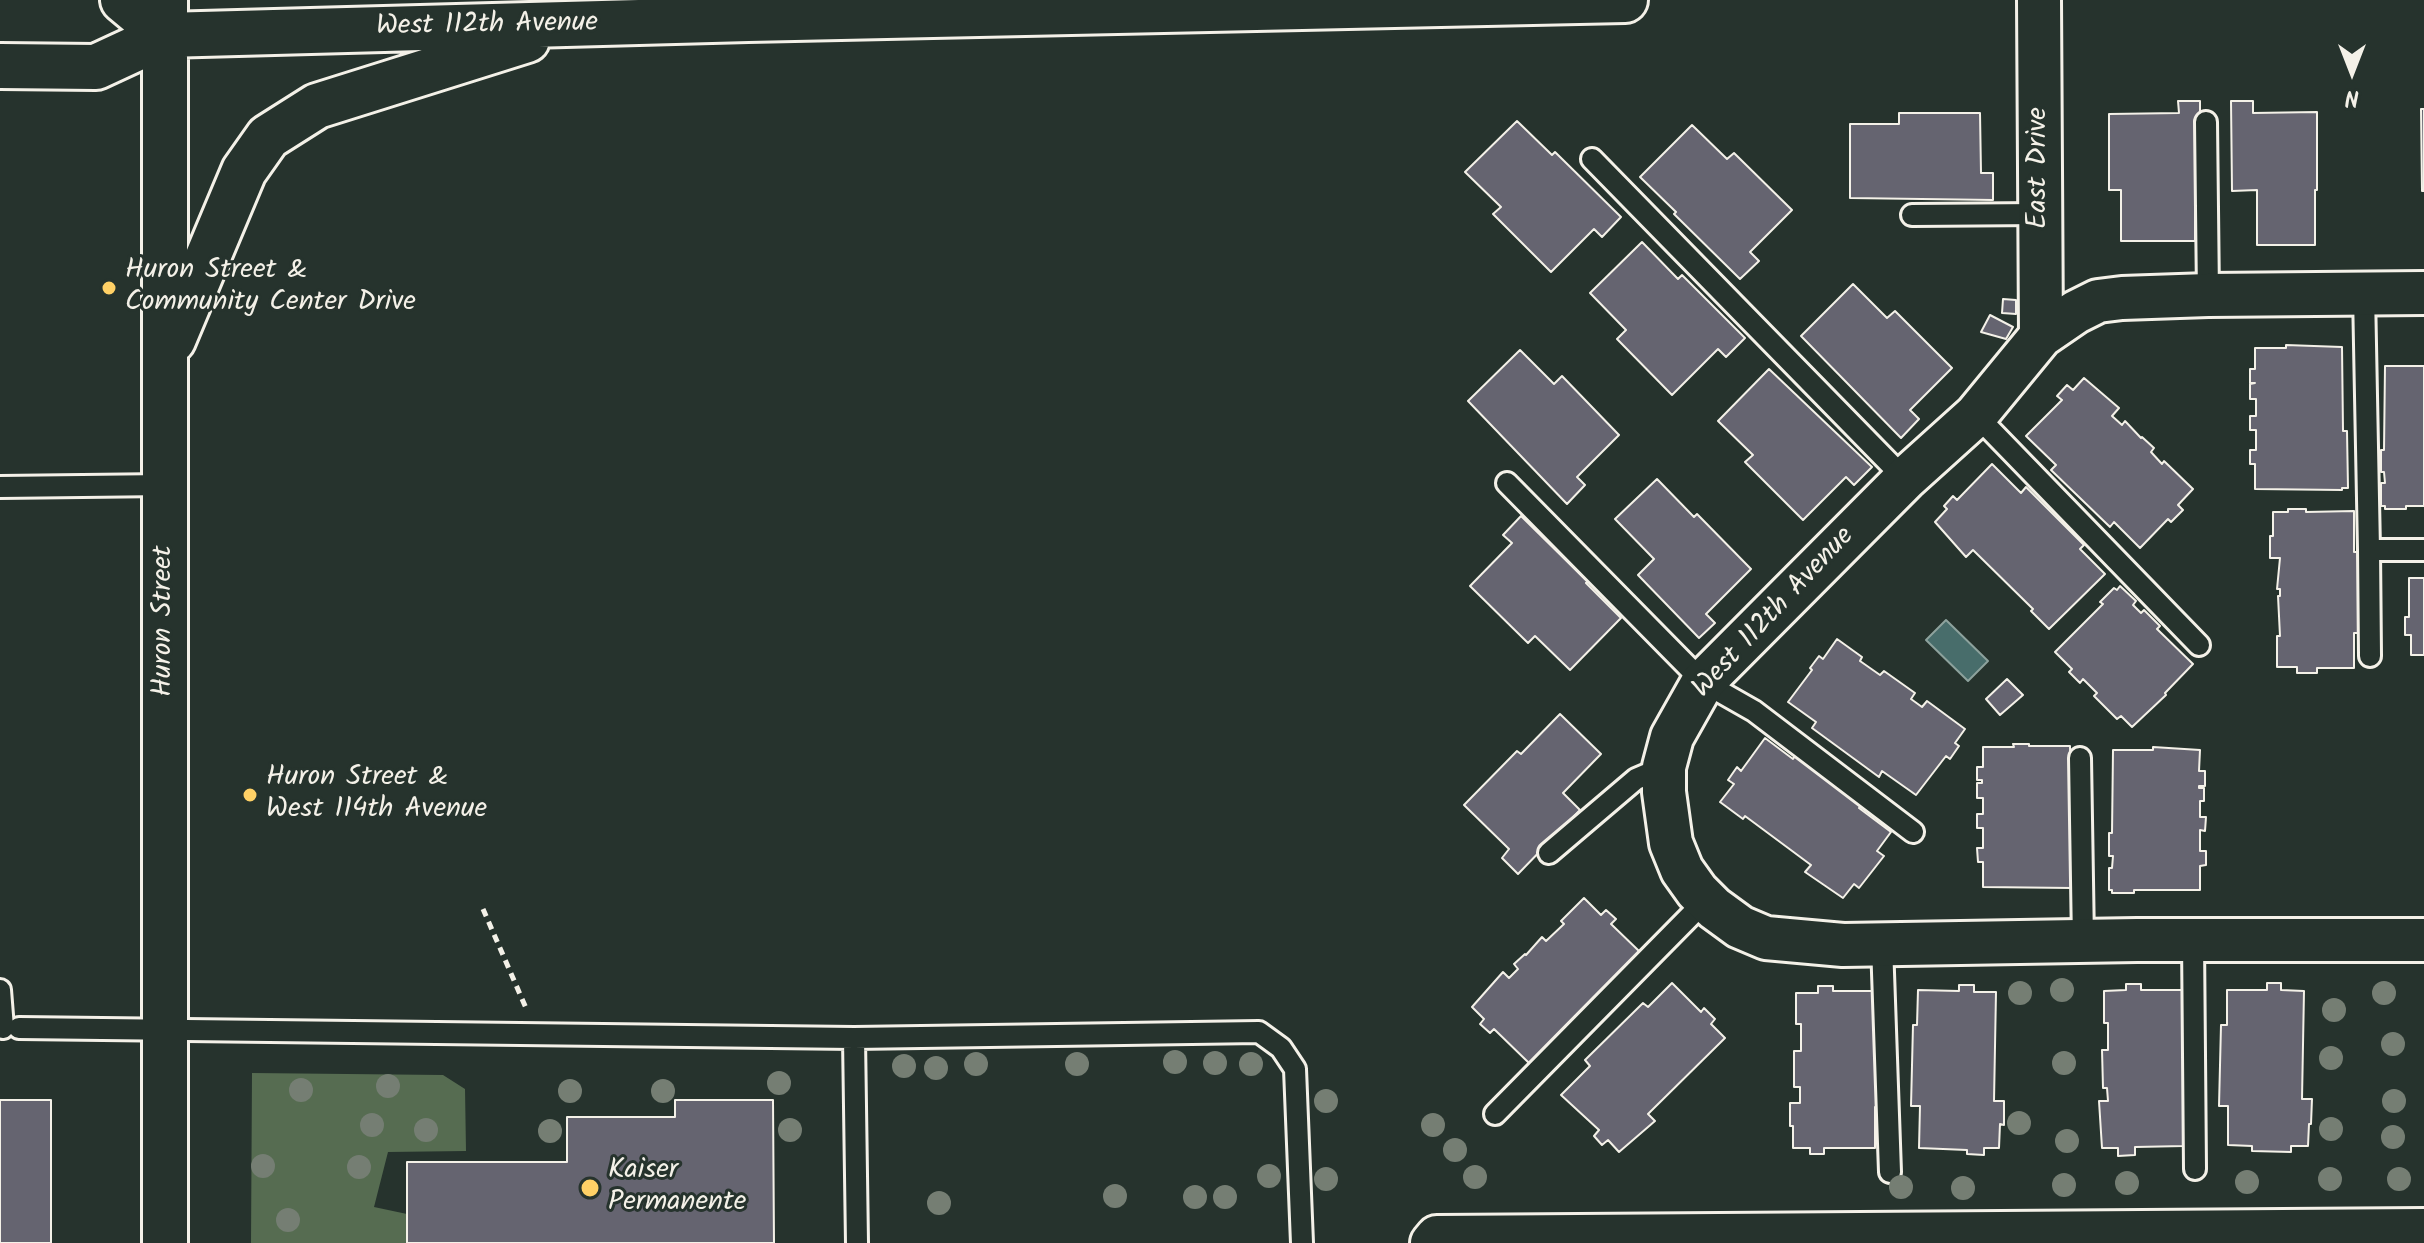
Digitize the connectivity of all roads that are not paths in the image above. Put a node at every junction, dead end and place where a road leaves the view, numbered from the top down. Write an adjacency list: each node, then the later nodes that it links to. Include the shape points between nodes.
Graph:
1 (123, 0): 7 (main road)
2 (1625, 0): 4 (main road, West 112th Avenue)
3 (2039, 0): 11 (street, East Drive)
4 (1278, 4): 5 (main road, West 112th Avenue)
5 (965, 8): 6 (main road, West 112th Avenue, via 748,19)
6 (603, 16): 7 (main road, West 112th Avenue); 17 (main road, via 317,106 268,137 244,171)
7 (165, 17): 8 (main road, via 96,67); 17 (main road, Huron Street)
8 (0, 66)
9 (2206, 122): 15 (lane)
10 (1592, 159): 19 (lane)
11 (2040, 214): 12 (lane); 16 (street, East Drive)
12 (1912, 215)
13 (2364, 293): 14 (street, West 112th Avenue); 15 (street, West 112th Avenue); 23 (lane)
14 (2424, 293)
15 (2208, 295): 16 (street, West 112th Avenue, via 2098,301)
16 (2041, 336): 18 (street, West 112th Avenue)
17 (165, 360): 21 (main road, Huron Street)
18 (1976, 415): 19 (street, West 112th Avenue); 25 (lane)
19 (1905, 479): 27 (street, West 112th Avenue)
20 (1507, 483): 27 (lane)
21 (165, 485): 22 (lane); 38 (main road, Huron Street)
22 (0, 487)
23 (2369, 550): 24 (lane); 26 (lane)
24 (2424, 550)
25 (2199, 645)
26 (2370, 656)
27 (1703, 682): 29 (street, West 112th Avenue, via 1672,737); 30 (lane, via 1754,711)
28 (2080, 758): 35 (lane)
29 (1664, 767): 31 (lane, via 1636,779); 32 (street, West 112th Avenue, via 1671,843 1682,870)
30 (1913, 832)
31 (1549, 853)
32 (1706, 900): 36 (street, West 112th Avenue, via 1740,927 1766,938); 40 (lane)
33 (2193, 940): 34 (street, West 112th Avenue); 35 (street, West 112th Avenue); 41 (lane)
34 (2424, 940)
35 (2083, 941): 36 (street, West 112th Avenue)
36 (1882, 944): 42 (lane)
37 (0, 990): 38 (lane, via 11,1028)
38 (165, 1030): 39 (lane); 44 (main road, Huron Street)
39 (854, 1038): 45 (lane); 46 (lane, via 1259,1032 1281,1048 1295,1069)
40 (1495, 1114)
41 (2195, 1169)
42 (1890, 1172)
43 (2424, 1230): 47 (street, via 1437,1237)
44 (165, 1243)
45 (857, 1243)
46 (1302, 1243)
47 (1432, 1243)

